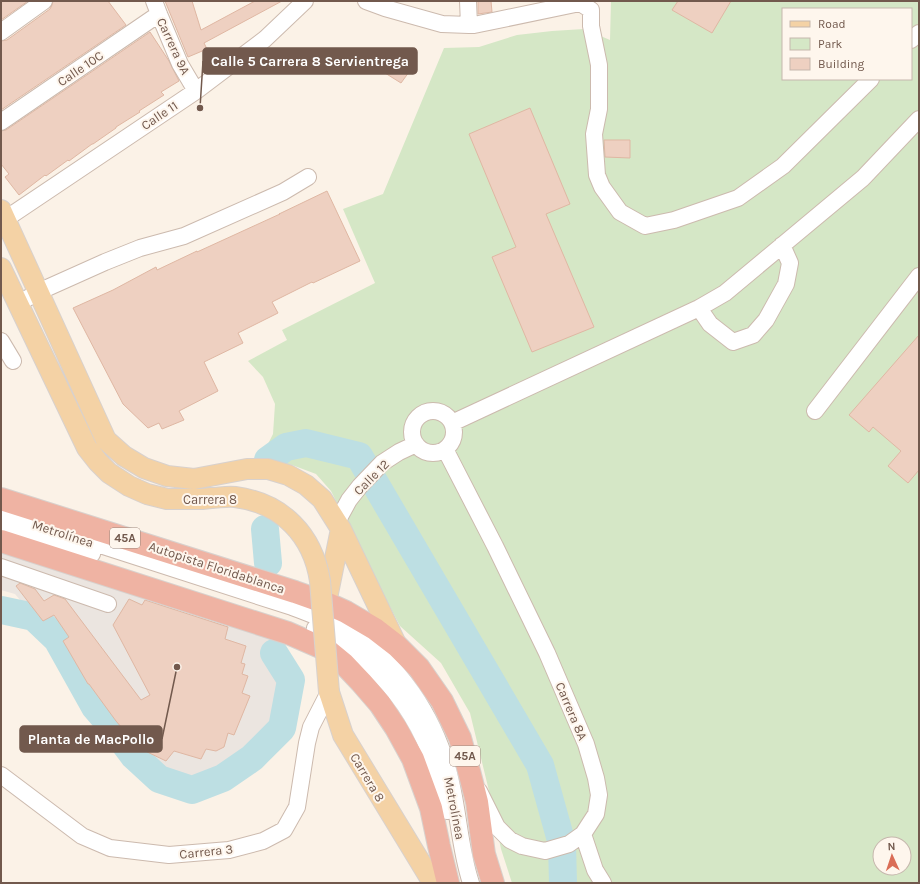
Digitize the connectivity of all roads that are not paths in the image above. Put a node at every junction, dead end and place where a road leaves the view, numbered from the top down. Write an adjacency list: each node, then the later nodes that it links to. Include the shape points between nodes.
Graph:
1 (44, 1): 7 (street)
2 (305, 1): 9 (street, Calle 11, via 265,39)
3 (366, 1): 6 (street, via 442,24)
4 (468, 1): 6 (street)
5 (156, 8): 9 (street, Carrera 9A, via 180,64); 11 (street, Calle 10C)
6 (469, 25): 8 (street, via 580,3 591,10 591,26 599,65 599,109 594,134 597,175 602,187 620,212 645,226 674,220 738,198 783,166)
7 (1, 32)
8 (870, 80)
9 (196, 91): 13 (street, Calle 11)
10 (919, 119): 14 (street, via 863,178)
11 (1, 122)
12 (308, 177): 17 (street, via 283,192 184,236 140,248)
13 (2, 217): 17 (main road, Carrera 8)
14 (782, 245): 19 (street, via 726,293); 19 (street, via 790,263 786,284 766,320 753,335 733,342 710,324)
15 (2, 274): 18 (main road, Carrera 8)
16 (919, 276): 22 (street)
17 (38, 292): 18 (street); 26 (main road, Carrera 8, via 106,440 124,456 144,468 167,476)
18 (18, 303): 27 (main road, Carrera 8, via 87,448 110,473)
19 (699, 308): 23 (street)
20 (1, 341): 21 (street)
21 (13, 361)
22 (816, 411)
23 (452, 423): 24 (street, via 443,413 429,411 423,414 417,418 412,430); 25 (street, via 453,437)
24 (416, 444): 25 (street, via 426,451 439,452); 30 (street, Calle 12, via 382,463 349,500)
25 (445, 449): 42 (street, Carrera 8A, via 543,646 586,744 599,795 596,814)
26 (194, 479): 27 (main road); 30 (main road, Carrera 8, via 247,469 268,469 288,475 306,485 322,499)
27 (129, 486): 39 (main road, Carrera 8, bridge, via 167,499 234,497 251,500 269,507 294,525 312,550 318,569)
28 (1, 498): 34 (highway, Autopista Floridablanca / 45A)
29 (1, 513): 34 (street, Metrolínea)
30 (337, 522): 35 (main road); 38 (main road, Carrera 8)
31 (1, 526): 34 (street, Metrolínea)
32 (1, 541): 34 (highway, Autopista Floridablanca / 45A)
33 (1, 567): 36 (street)
34 (246, 597): 37 (highway, Autopista Floridablanca / 45A); 37 (highway, Autopista Floridablanca / 45A)
35 (326, 603): 37 (highway, 45A); 38 (highway, 45A, via 359,619)
36 (108, 604)
37 (292, 612): 44 (highway, 45A, via 361,682 396,728 413,759 431,808); 45 (street, Metrolínea, via 332,635 375,669 396,692 409,712 424,739 437,775 449,818 456,870); 46 (street, Metrolínea, via 340,626 367,644 386,661 417,699 441,746 451,782)
38 (397, 646): 40 (highway, 45A, via 419,668 442,701 460,738)
39 (328, 692): 41 (street, Carrera 3, via 311,727 297,807 284,830 263,841 229,850 169,855 110,848 82,836); 43 (main road, Carrera 8, via 342,735)
40 (469, 771): 42 (street, Carrera 8A, via 497,827 510,840 522,846 545,851 569,844); 47 (highway, 45A, via 477,802 484,854)
41 (1, 775)
42 (582, 834): 48 (street, via 595,870)
43 (433, 883)
44 (448, 883)
45 (461, 883)
46 (471, 883)
47 (493, 883)
48 (603, 883)

